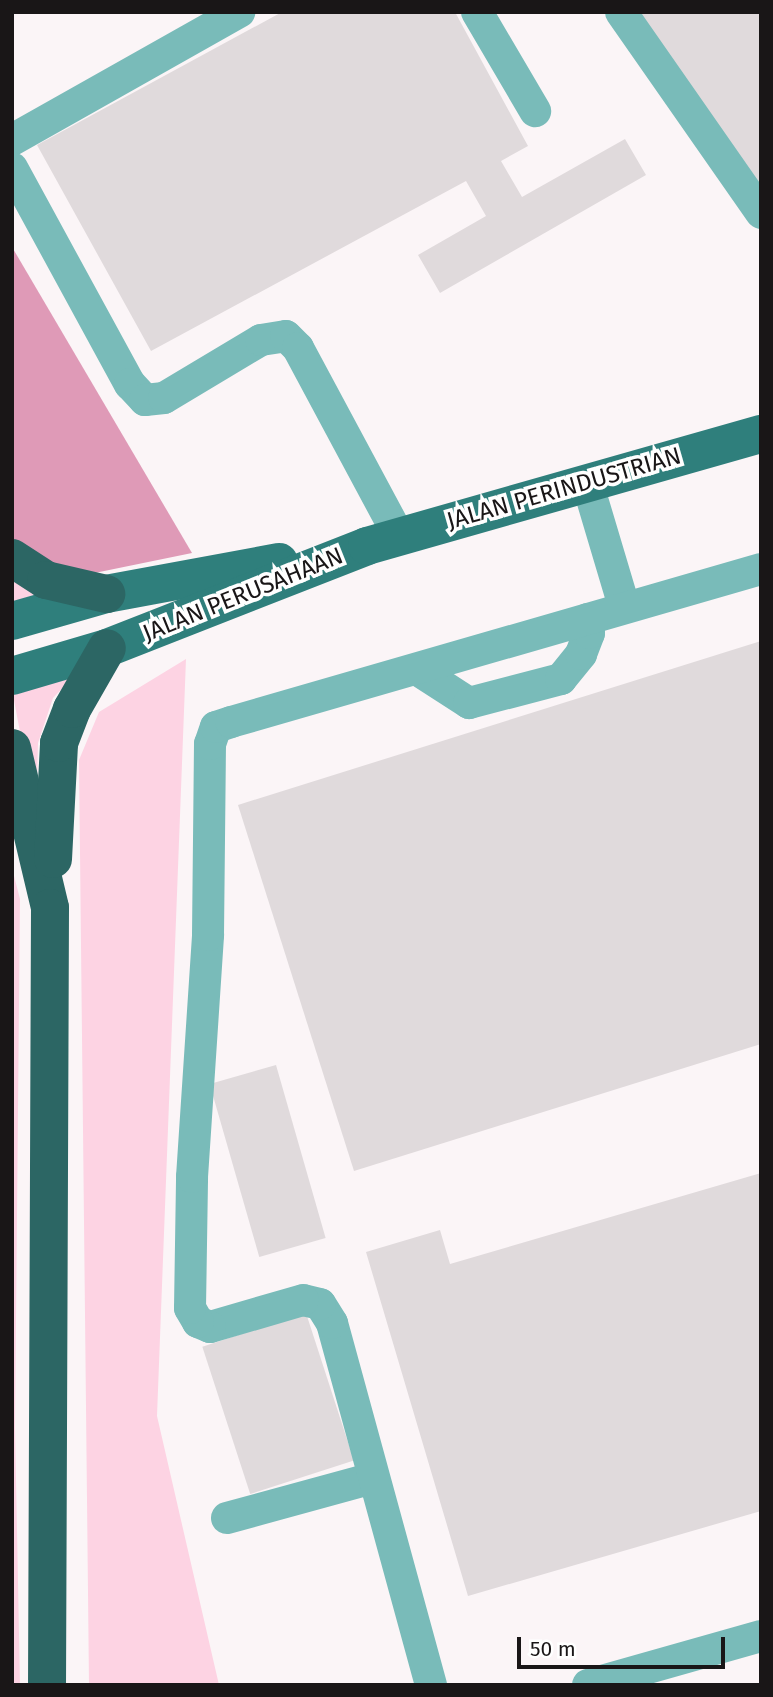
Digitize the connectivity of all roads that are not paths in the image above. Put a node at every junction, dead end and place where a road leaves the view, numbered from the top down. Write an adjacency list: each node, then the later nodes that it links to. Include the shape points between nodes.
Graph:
1 (239, 12): 5 (lane)
2 (477, 12): 4 (lane)
3 (621, 12): 7 (lane)
4 (535, 111)
5 (12, 140)
6 (12, 168): 10 (lane, via 130,384 145,400 164,398 261,340 286,336 298,348)
7 (761, 213)
8 (761, 434): 9 (main road, JALAN PERINDUSTRIAN)
9 (587, 482): 10 (main road, JALAN PERINDUSTRIAN); 14 (lane)
10 (384, 541): 13 (main road, JALAN PERUSAHAAN); 17 (main road, JALAN PERUSAHAAN)
11 (12, 558): 13 (highway, via 46,580)
12 (761, 569): 14 (lane)
13 (106, 594): 16 (main road, JALAN PERUSAHAAN)
14 (624, 606): 15 (lane)
15 (588, 619): 18 (lane); 18 (lane, via 589,633 581,653 561,679 469,703)
16 (12, 621)
17 (107, 648): 19 (main road, JALAN PERUSAHAAN); 21 (highway, via 72,709 59,743)
18 (418, 670): 22 (lane, via 216,727 210,744 208,935 192,1177 190,1308 198,1322 210,1327 303,1300 320,1304 332,1323)
19 (12, 676)
20 (12, 748): 21 (highway)
21 (50, 908): 25 (highway)
22 (373, 1478): 23 (lane); 26 (lane)
23 (227, 1518)
24 (761, 1636): 27 (lane)
25 (47, 1685)
26 (431, 1685)
27 (587, 1685)

